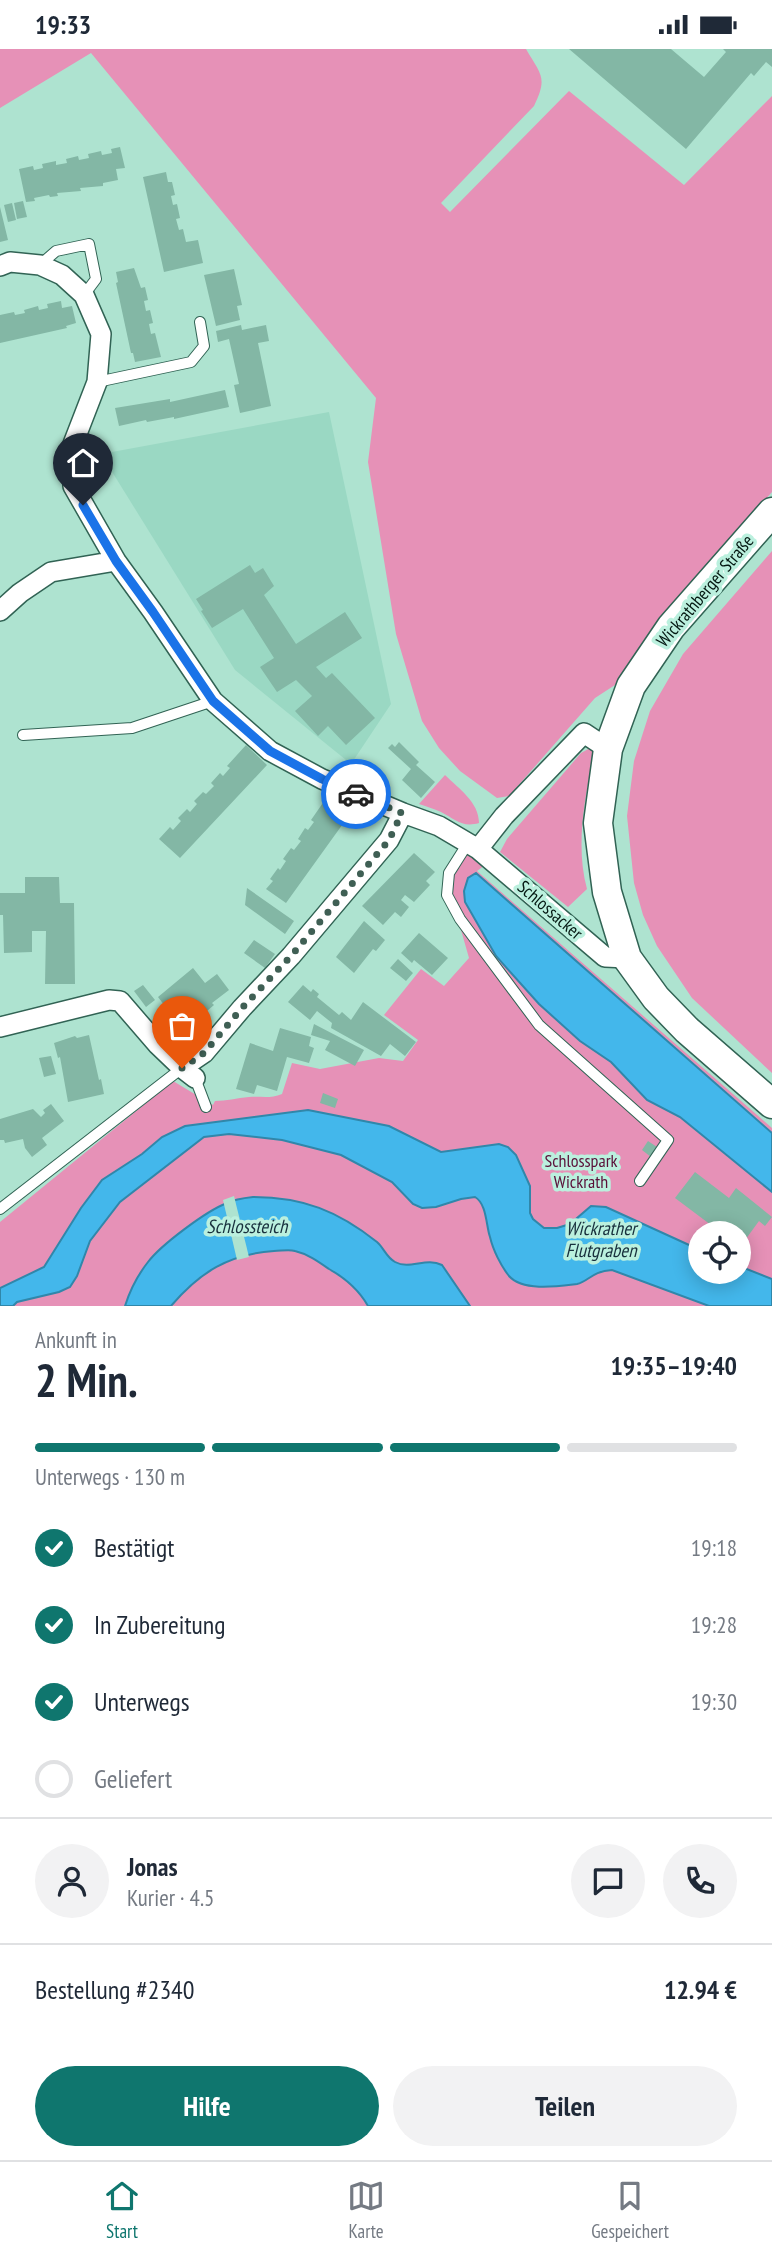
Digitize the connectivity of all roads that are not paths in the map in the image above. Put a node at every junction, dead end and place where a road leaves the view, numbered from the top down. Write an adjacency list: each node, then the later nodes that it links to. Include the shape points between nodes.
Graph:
1 (40, 265): 2 (street, Schlossacker, via 10,262); 3 (street, Schlossacker, via 62,275); 3 (lane, via 56,251 89,244 96,279)
2 (0, 266)
3 (85, 295): 5 (street, Schlossacker, via 101,334)
4 (200, 322): 5 (lane, via 204,346 191,362)
5 (97, 382): 7 (street, Schlossacker, via 73,444 73,486)
6 (772, 512): 11 (main road, Wickrathberger Straße, via 671,627 631,686)
7 (116, 561): 8 (street, via 51,572); 9 (street, Schlossacker)
8 (0, 611)
9 (213, 701): 10 (lane, via 132,728); 12 (street, Schlossacker, via 270,751)
10 (23, 735)
11 (608, 749): 13 (street, via 584,733); 14 (main road, Wickrathberger Straße, via 598,823 607,892)
12 (402, 813): 13 (street, Schlossacker, via 439,826); 16 (street, via 389,840)
13 (473, 846): 14 (street, Schlossacker, via 604,957); 19 (lane, via 449,873 447,895 539,1025 668,1140)
14 (627, 958): 17 (main road, Wickrathberger Straße, via 687,1030)
15 (0, 1027): 16 (street, via 120,1001)
16 (188, 1073): 18 (lane); 20 (lane)
17 (772, 1104)
18 (206, 1108)
19 (640, 1181)
20 (0, 1209)

